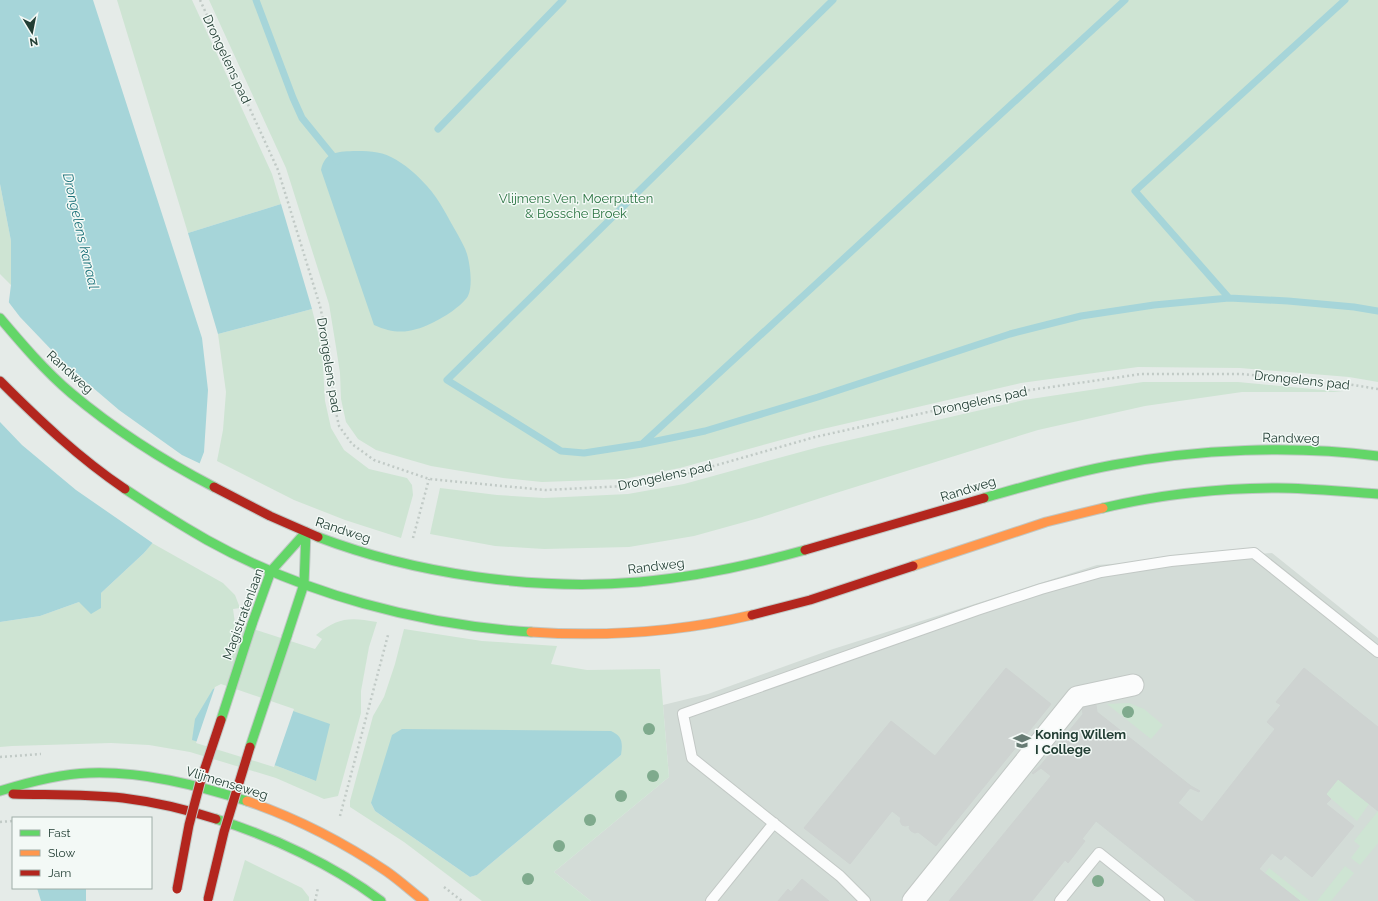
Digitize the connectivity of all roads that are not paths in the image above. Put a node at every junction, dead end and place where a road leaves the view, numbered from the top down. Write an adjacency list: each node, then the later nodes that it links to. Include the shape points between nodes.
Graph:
1 (0, 318): 5 (main road, Randweg, via 26,349 70,392 154,454 243,503)
2 (0, 381): 6 (main road, via 37,419 126,491 220,547)
3 (1378, 456): 5 (main road, Randweg, via 1262,450 1150,458 1025,486 874,531 755,562 656,581 571,584 456,573 363,551)
4 (1378, 494): 7 (main road, via 1278,488 1227,490 1169,496 1112,506 1046,522 777,610 667,630 569,634 479,627 356,602)
5 (306, 532): 6 (main road, Magistratenlaan); 7 (main road)
6 (271, 571): 7 (main road); 13 (main road, Magistratenlaan, bridge, via 200,783)
7 (304, 584): 12 (main road, bridge, via 231,807)
8 (1378, 652): 11 (lane, via 1254,553 1171,561 1102,572 1041,589 683,714 692,758)
9 (1134, 685): 18 (street, via 1077,697)
10 (0, 792): 14 (main road, Vlijmenseweg, via 107,796 137,800 238,826 325,865); 15 (main road, Vlijmenseweg, via 42,779 90,773 146,776 209,789 279,813 332,838 387,872)
11 (774, 823): 16 (lane); 17 (lane, via 840,876)
12 (208, 900)
13 (175, 901)
14 (381, 901)
15 (424, 901)
16 (711, 901)
17 (865, 901)
18 (913, 901)
19 (1060, 901): 20 (lane, via 1099,853)
20 (1159, 901)

